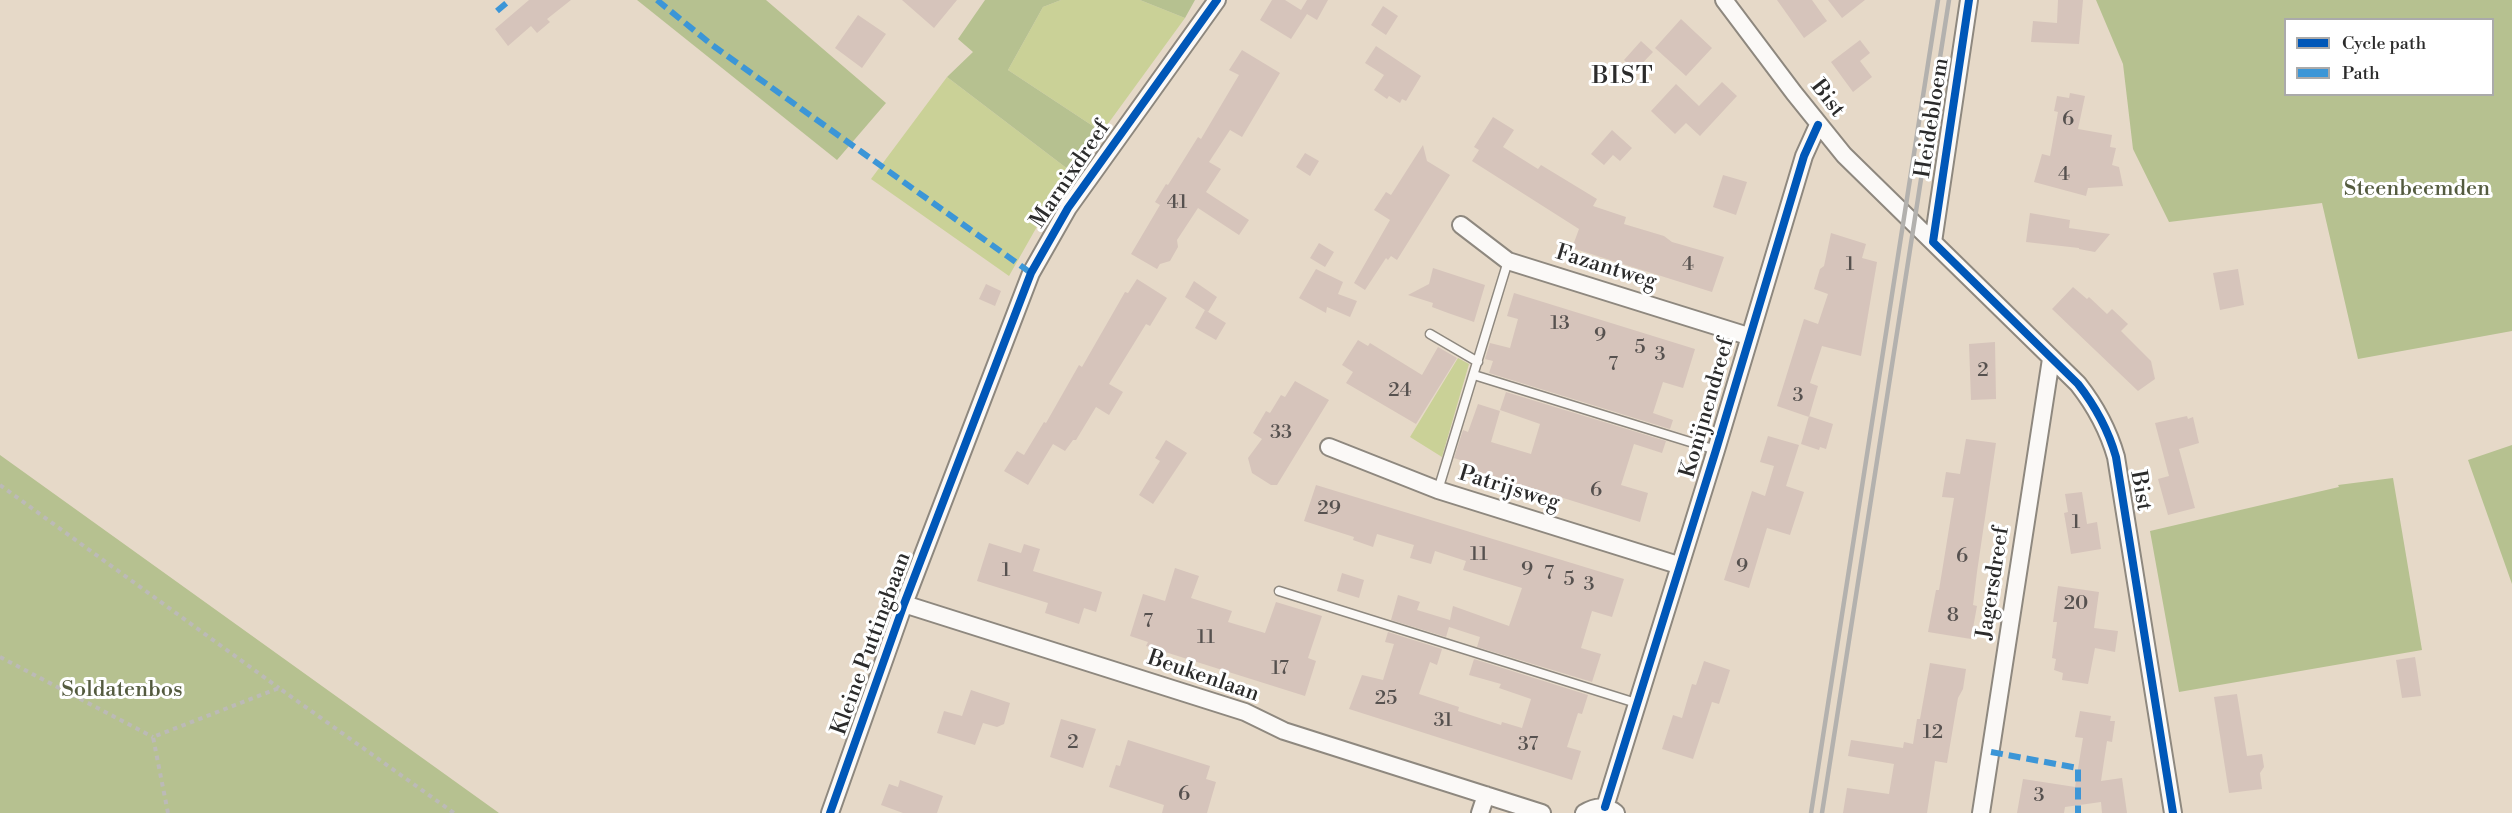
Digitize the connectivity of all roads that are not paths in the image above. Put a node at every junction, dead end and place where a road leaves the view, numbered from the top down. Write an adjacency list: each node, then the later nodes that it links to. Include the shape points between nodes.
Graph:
1 (1217, 0): 15 (street, Marnixdreef, via 1068,208 1041,252)
2 (1724, 0): 4 (street, Bist)
3 (1969, 0): 6 (street, Heidebloem)
4 (1818, 125): 6 (street, Bist); 9 (street, Konijnendreef, via 1803,156)
5 (1461, 225): 7 (street, Fazantweg)
6 (1933, 242): 10 (street, Bist)
7 (1508, 261): 9 (street, Fazantweg); 11 (lane)
8 (1430, 333): 11 (lane)
9 (1748, 336): 14 (street, Konijnendreef)
10 (2051, 359): 27 (street, Jagersdreef); 28 (street, Bist, via 2093,404 2106,426 2116,457)
11 (1478, 362): 12 (lane)
12 (1474, 375): 14 (lane, Konijnendreef); 16 (lane)
13 (1329, 447): 16 (street, Patrijsweg)
14 (1716, 450): 17 (street, Konijnendreef)
15 (950, 489): 19 (street, Kleine Puttingbaan)
16 (1437, 490): 17 (street, Patrijsweg)
17 (1678, 565): 20 (street, Konijnendreef)
18 (1279, 591): 20 (lane)
19 (904, 604): 21 (street, Beukenlaan, via 1245,712 1293,734); 23 (street, Kleine Puttingbaan)
20 (1636, 703): 22 (street)
21 (1486, 795): 24 (street); 25 (street, Beukenlaan)
22 (1610, 810): 26 (street, via 1592,808)
23 (830, 813)
24 (1480, 813)
25 (1542, 813)
26 (1584, 813)
27 (1982, 813)
28 (2173, 813)

